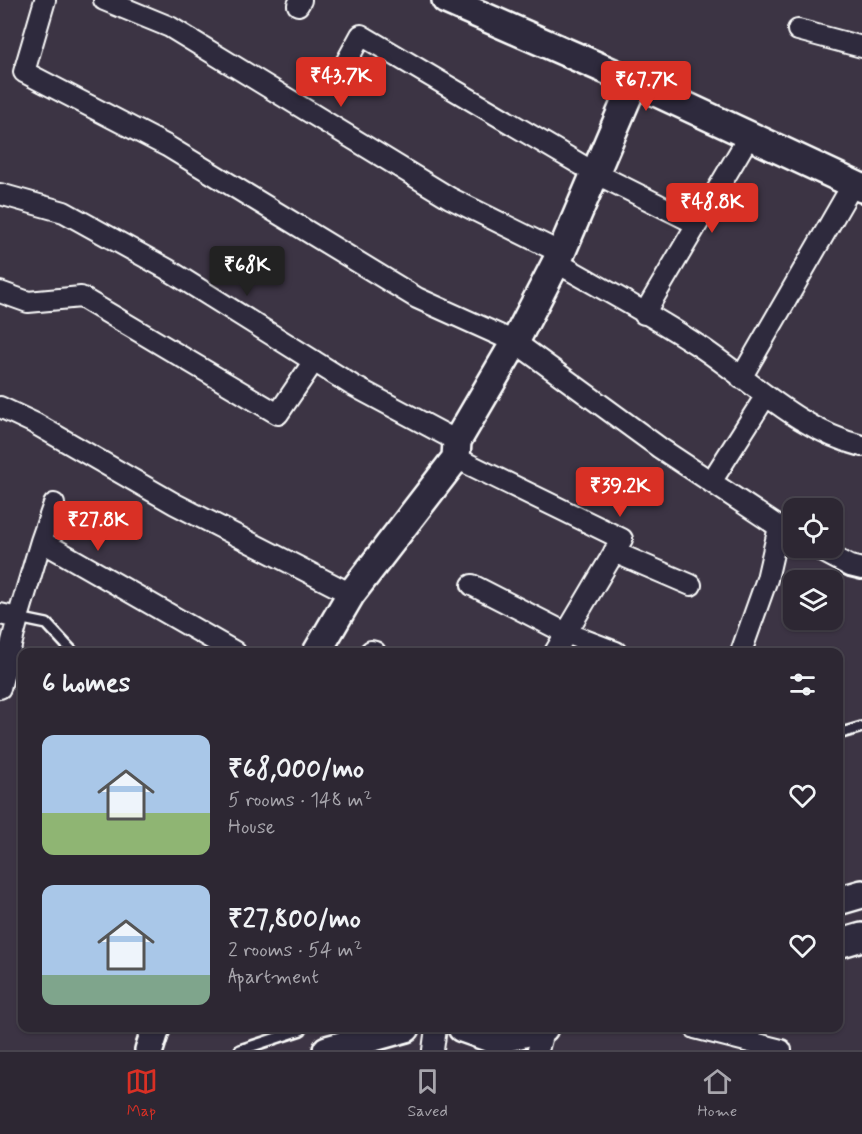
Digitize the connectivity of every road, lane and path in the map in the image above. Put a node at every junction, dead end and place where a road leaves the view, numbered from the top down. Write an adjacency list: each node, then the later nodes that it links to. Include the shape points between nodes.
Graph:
1 (45, 0): 16 (street, via 24,72 167,146 417,298)
2 (104, 0): 13 (street, via 170,27 450,198)
3 (446, 0): 7 (street)
4 (798, 30): 5 (street)
5 (862, 47)
6 (337, 79): 9 (street, via 361,35)
7 (634, 82): 8 (street); 9 (street)
8 (749, 136): 10 (street); 12 (street)
9 (595, 173): 12 (street); 13 (street)
10 (857, 186): 18 (street)
11 (0, 194): 17 (street, via 64,212 167,268)
12 (697, 224): 15 (street)
13 (558, 257): 15 (street); 16 (street)
14 (0, 292): 17 (street, via 28,302 81,297 278,414)
15 (644, 314): 18 (street, via 699,346)
16 (515, 342): 22 (street); 23 (street)
17 (314, 361): 22 (street)
18 (741, 378): 19 (street)
19 (765, 397): 21 (street, via 842,441); 23 (street)
20 (0, 407): 33 (street, via 175,504)
21 (862, 446)
22 (457, 450): 28 (street, via 622,539); 33 (street)
23 (711, 482): 25 (street)
24 (54, 504): 27 (street)
25 (783, 529)
26 (783, 539): 41 (street)
27 (42, 541): 34 (street); 37 (street)
28 (615, 552): 32 (street); 35 (street)
29 (835, 558): 30 (street)
30 (862, 568)
31 (472, 585): 35 (street)
32 (691, 585)
33 (351, 594): 38 (street)
34 (9, 616): 36 (lane, via 47,624); 42 (street)
35 (566, 633): 39 (street); 40 (street)
36 (69, 648)
37 (228, 648)
38 (319, 648)
39 (557, 648)
40 (605, 648)
41 (742, 648)
42 (0, 688)
43 (862, 727): 44 (lane)
44 (843, 733)
45 (862, 894): 46 (street)
46 (843, 900)
47 (862, 937): 48 (street)
48 (843, 943)
49 (295, 1032): 57 (lane)
50 (386, 1032): 56 (street)
51 (435, 1032): 58 (street)
52 (473, 1032): 53 (street, via 496,1040)
53 (528, 1032)
54 (543, 1032): 59 (street)
55 (711, 1032): 60 (street)
56 (345, 1040)
57 (240, 1050)
58 (433, 1050)
59 (538, 1050)
60 (781, 1050)

